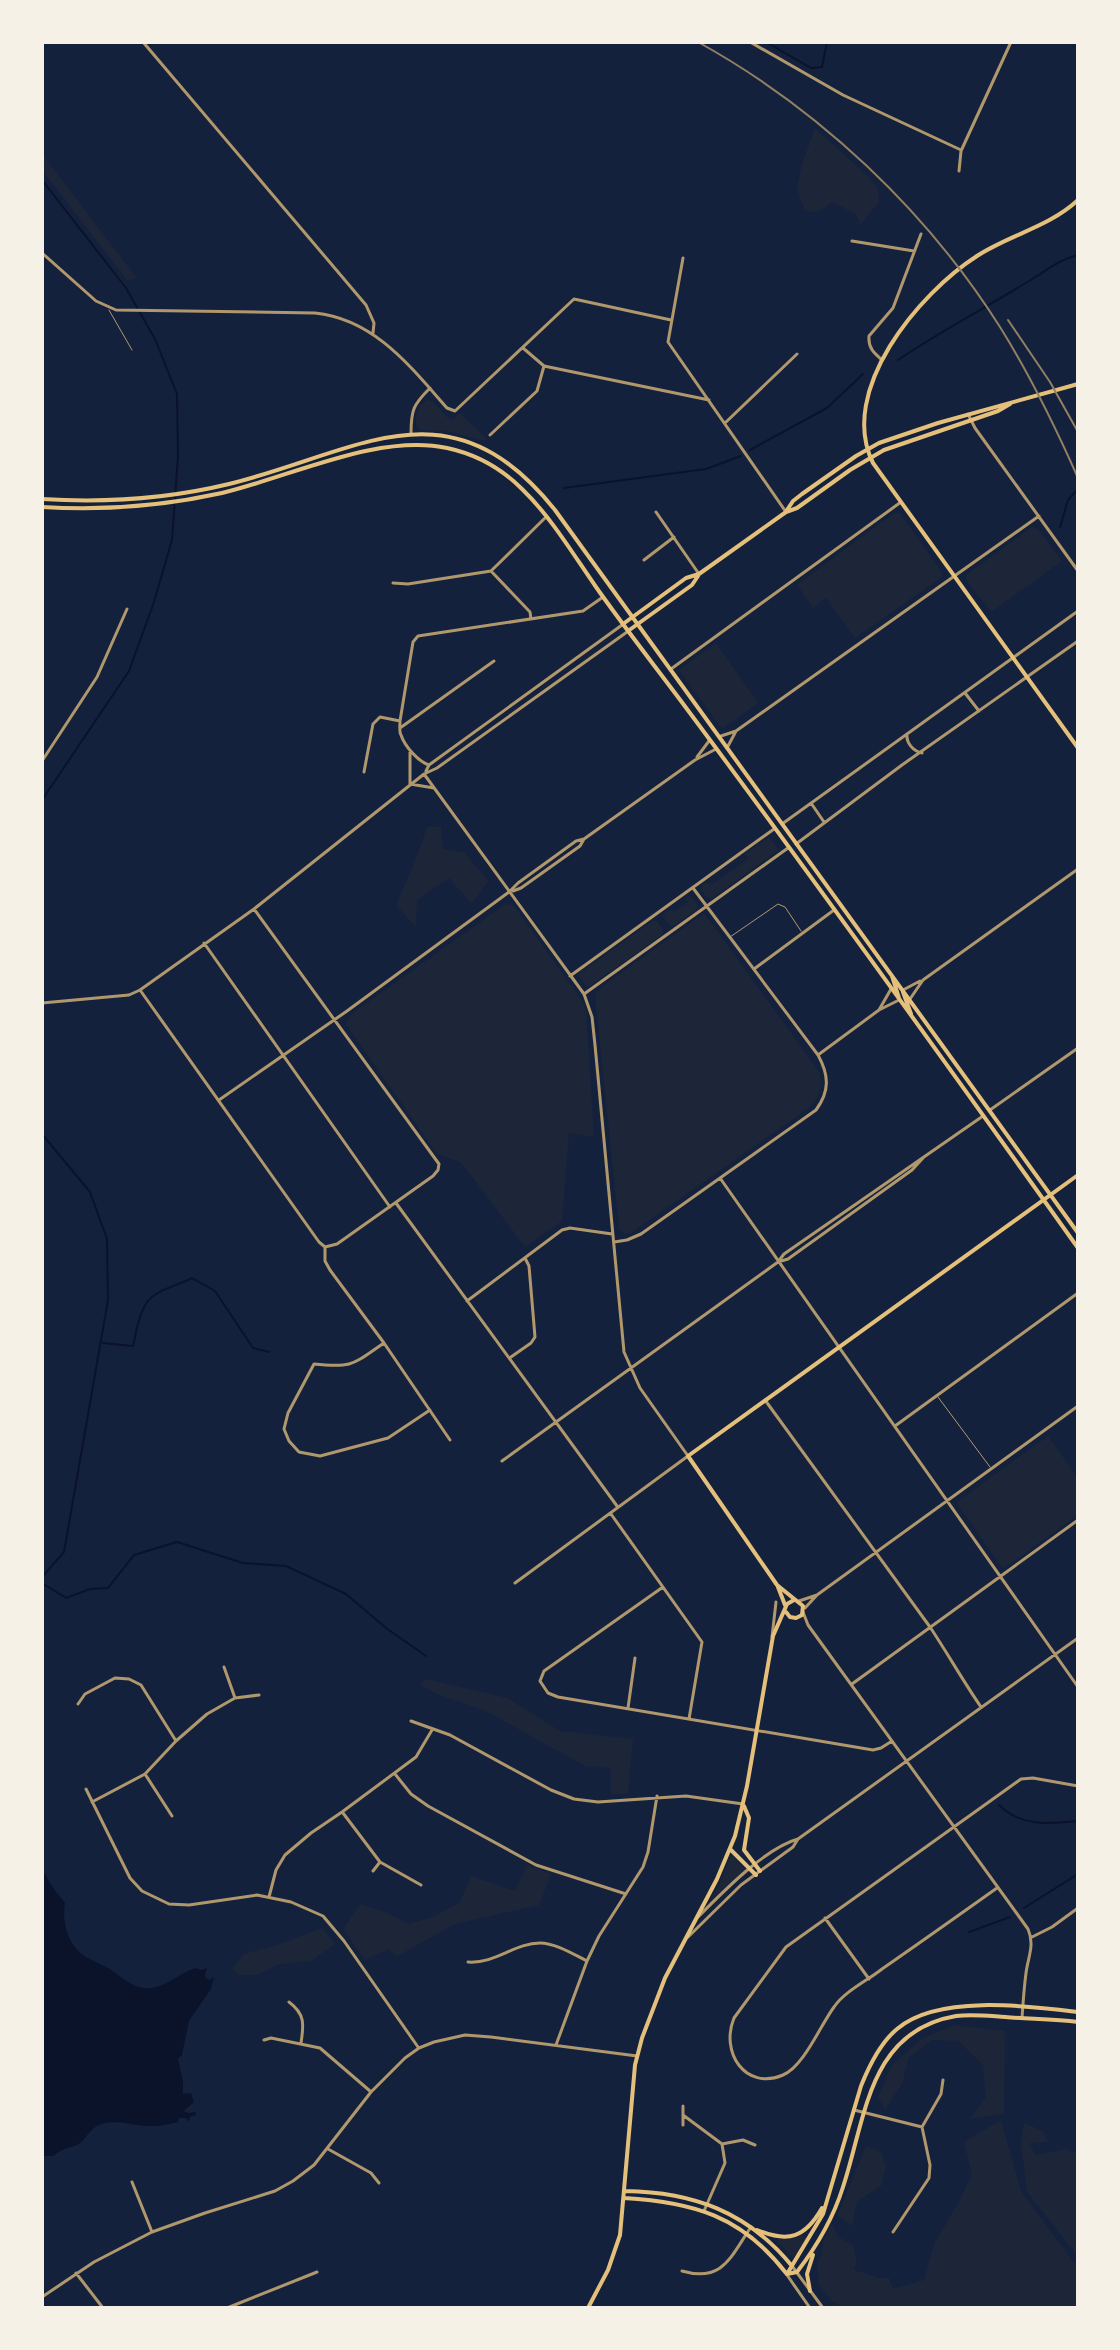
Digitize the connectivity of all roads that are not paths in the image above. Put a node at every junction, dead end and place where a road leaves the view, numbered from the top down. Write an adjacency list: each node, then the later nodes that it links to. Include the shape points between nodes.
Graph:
1 (143, 42): 14 (street, via 366,305)
2 (750, 42): 4 (street, via 843,95)
3 (1011, 42): 4 (street)
4 (961, 150): 5 (street)
5 (959, 171)
6 (1078, 200): 18 (main road, via 946,278 910,317)
7 (921, 234): 9 (street)
8 (852, 241): 9 (street)
9 (914, 251): 18 (street, via 893,308 869,336 869,346)
10 (42, 253): 12 (street)
11 (683, 258): 13 (street)
12 (108, 308): 14 (street, via 315,313 347,319); 16 (lane)
13 (671, 320): 15 (street, via 574,299); 22 (street, via 668,342)
14 (373, 333): 21 (street)
15 (523, 348): 19 (street); 21 (street, via 457,411)
16 (132, 350)
17 (797, 354): 26 (street)
18 (882, 360): 30 (main road, via 865,407)
19 (544, 366): 22 (street); 28 (street, via 537,391)
20 (1078, 384): 23 (main road)
21 (430, 388): 27 (street, via 414,405)
22 (709, 400): 26 (street)
23 (1010, 404): 24 (main road); 25 (main road)
24 (968, 414): 25 (street); 30 (main road)
25 (971, 421): 31 (main road); 38 (street)
26 (725, 423): 37 (street)
27 (411, 434): 29 (main road); 32 (main road, via 366,441 199,490 102,501); 35 (main road, via 458,439 488,450 511,464)
28 (490, 435)
29 (411, 444): 34 (main road, via 199,498 78,509); 39 (main road, via 443,447 487,462)
30 (866, 449): 31 (main road); 37 (main road, via 793,501)
31 (870, 457): 33 (main road); 37 (main road)
32 (42, 499)
33 (901, 502): 45 (main road); 58 (street)
34 (42, 507)
35 (555, 510): 39 (main road); 50 (main road)
36 (656, 512): 40 (street)
37 (786, 512): 44 (main road)
38 (1039, 516): 43 (street); 45 (street)
39 (547, 517): 42 (street); 47 (main road)
40 (674, 537): 41 (street); 44 (street)
41 (644, 560)
42 (491, 571): 46 (street); 51 (street)
43 (1078, 571)
44 (699, 574): 50 (main road); 53 (main road, via 692,585)
45 (954, 576): 56 (main road); 64 (street)
46 (393, 583)
47 (603, 597): 51 (street, via 583,611); 52 (main road)
48 (127, 609): 74 (street, via 97,677)
49 (1078, 611): 56 (street)
50 (632, 617): 52 (main road); 53 (main road)
51 (531, 619): 62 (street, via 418,636)
52 (623, 624): 54 (main road); 75 (street)
53 (637, 624): 54 (main road); 58 (main road)
54 (628, 631): 67 (main road); 77 (street)
55 (1078, 641): 59 (street)
56 (1013, 658): 59 (main road); 60 (street)
57 (494, 661): 63 (street)
58 (671, 669): 66 (main road)
59 (1028, 677): 61 (street); 69 (main road)
60 (965, 693): 61 (street); 65 (street)
61 (979, 711): 72 (street)
62 (400, 721): 63 (street); 76 (street, via 380,717 373,724)
63 (400, 728): 71 (street)
64 (736, 731): 66 (street); 68 (street)
65 (907, 734): 72 (street); 80 (street)
66 (719, 737): 68 (main road); 70 (main road)
67 (710, 740): 70 (main road); 73 (street)
68 (727, 748): 82 (main road)
69 (1078, 748)
70 (716, 749): 73 (street); 83 (main road)
71 (410, 750): 75 (street); 78 (street)
72 (922, 753): 81 (street)
73 (695, 760): 88 (street)
74 (42, 761)
75 (429, 765): 77 (street)
76 (364, 772)
77 (424, 774): 78 (street); 79 (street)
78 (410, 784): 79 (street); 90 (street)
79 (434, 788): 88 (street)
80 (811, 803): 81 (street); 82 (street)
81 (824, 822): 84 (street)
82 (782, 824): 84 (main road)
83 (774, 829): 85 (main road); 87 (street)
84 (796, 844): 96 (main road)
85 (788, 848): 89 (street); 91 (main road)
86 (1078, 869): 98 (street)
87 (693, 888): 89 (street); 97 (street)
88 (509, 892): 97 (street); 108 (street)
89 (706, 906): 93 (street); 102 (street)
90 (254, 909): 94 (street); 108 (street)
91 (834, 910): 92 (street); 99 (main road)
92 (803, 933): 93 (lane, via 778,904); 95 (street)
93 (730, 937): 95 (street)
94 (204, 943): 100 (street); 110 (street)
95 (754, 969): 111 (street)
96 (891, 974): 101 (main road); 104 (main road)
97 (570, 976): 102 (street)
98 (923, 980): 101 (street); 103 (street)
99 (891, 989): 104 (main road); 106 (street)
100 (140, 990): 105 (street); 112 (street)
101 (903, 990): 103 (main road); 107 (main road)
102 (584, 994): 122 (street, via 592,1017)
103 (910, 999): 113 (main road)
104 (899, 1000): 106 (street); 107 (main road)
105 (42, 1003)
106 (879, 1010): 111 (street)
107 (911, 1016): 114 (main road)
108 (334, 1019): 110 (street); 119 (street, via 439,1164 433,1176)
109 (1078, 1048): 113 (street)
110 (284, 1055): 112 (street); 120 (street)
111 (818, 1055): 116 (street, via 827,1082 816,1110)
112 (219, 1100): 124 (street)
113 (990, 1110): 117 (main road)
114 (983, 1116): 118 (main road); 127 (street)
115 (1078, 1175): 117 (main road)
116 (720, 1178): 123 (street, via 641,1234); 127 (street)
117 (1050, 1195): 118 (main road); 121 (main road)
118 (1043, 1200): 125 (main road); 131 (main road)
119 (396, 1203): 120 (street); 129 (street)
120 (390, 1207): 124 (street)
121 (1078, 1233)
122 (612, 1234): 123 (street); 126 (street, via 562,1230)
123 (612, 1242): 133 (street, via 621,1338)
124 (325, 1247): 130 (street, via 330,1270)
125 (1078, 1248)
126 (525, 1258): 129 (street); 132 (street, via 535,1337)
127 (778, 1262): 131 (street); 133 (street)
128 (1078, 1293): 134 (street)
129 (467, 1301): 132 (street)
130 (384, 1343): 137 (street); 137 (street, via 352,1365 314,1364 288,1413 284,1429 289,1441 299,1452 320,1456 388,1438)
131 (839, 1347): 135 (main road); 139 (street)
132 (510, 1358): 138 (street)
133 (630, 1369): 138 (street); 141 (street)
134 (937, 1395): 139 (street); 143 (lane)
135 (765, 1400): 141 (main road); 148 (street)
136 (1078, 1406): 143 (street)
137 (430, 1410): 140 (street)
138 (556, 1422): 142 (street); 145 (street)
139 (895, 1426): 144 (street)
140 (450, 1440)
141 (688, 1456): 145 (street); 151 (main road)
142 (502, 1461)
143 (991, 1469): 144 (street)
144 (947, 1501): 148 (street); 149 (street)
145 (617, 1506): 146 (street)
146 (611, 1514): 150 (street); 152 (street)
147 (1078, 1520): 149 (street)
148 (875, 1553): 153 (street); 161 (street)
149 (1001, 1577): 161 (street); 164 (street)
150 (515, 1583)
151 (777, 1585): 154 (main road); 156 (main road)
152 (663, 1587): 173 (street, via 544,1671 540,1681 558,1697); 174 (street, via 702,1642)
153 (817, 1595): 154 (street); 157 (street)
154 (796, 1600): 156 (main road); 157 (main road)
155 (776, 1602): 163 (street)
156 (786, 1608): 158 (main road); 159 (main road)
157 (804, 1610): 158 (main road); 160 (street)
158 (794, 1618): 159 (main road); 160 (street)
159 (779, 1625): 163 (main road)
160 (808, 1625): 167 (street)
161 (930, 1627): 167 (street); 172 (street)
162 (1078, 1638): 164 (street)
163 (772, 1640): 177 (main road)
164 (1055, 1655): 168 (street); 172 (street)
165 (635, 1658): 173 (street)
166 (224, 1667): 170 (street)
167 (852, 1684): 179 (street)
168 (1078, 1687)
169 (259, 1695): 170 (street)
170 (235, 1698): 178 (street)
171 (78, 1704): 178 (street, via 85,1694 115,1678 129,1679 141,1685)
172 (982, 1707): 180 (street)
173 (628, 1708): 174 (street)
174 (689, 1719): 177 (street)
175 (411, 1721): 176 (street)
176 (432, 1729): 182 (street, via 416,1757); 185 (street, via 574,1799 608,1802)
177 (757, 1731): 179 (street, via 873,1750); 187 (main road)
178 (176, 1741): 181 (street)
179 (892, 1741): 180 (street)
180 (907, 1762): 190 (street); 191 (street)
181 (145, 1774): 186 (street); 189 (street)
182 (395, 1774): 188 (street); 199 (street, via 428,1806 536,1865)
183 (1078, 1786): 190 (street, via 1021,1779)
184 (86, 1789): 186 (street)
185 (657, 1796): 187 (street); 199 (street, via 648,1852)
186 (92, 1802): 200 (street, via 130,1878 142,1891 169,1904 189,1905 247,1895)
187 (743, 1804): 192 (main road); 194 (main road, via 749,1818 744,1850)
188 (342, 1812): 193 (street); 200 (street, via 285,1855)
189 (172, 1816)
190 (953, 1827): 198 (street); 202 (street)
191 (798, 1839): 194 (street); 196 (street)
192 (730, 1849): 194 (main road); 203 (main road)
193 (380, 1862): 195 (street); 197 (street)
194 (752, 1867): 196 (main road); 203 (street)
195 (373, 1871)
196 (758, 1873): 205 (street)
197 (421, 1885)
198 (997, 1888): 204 (street); 208 (street)
199 (627, 1895): 206 (street)
200 (269, 1897): 217 (street, via 323,1916)
201 (1078, 1908): 204 (street)
202 (825, 1918): 208 (street); 208 (street, via 786,1947 734,2018 729,2045 742,2069 766,2078 784,2074 801,2059 835,2005)
203 (694, 1921): 205 (main road)
204 (1032, 1937): 210 (street)
205 (683, 1942): 218 (main road)
206 (587, 1961): 207 (street, via 541,1942 482,1963); 216 (street)
207 (468, 1962)
208 (869, 1979)
209 (289, 2002): 215 (street, via 303,2016)
210 (1023, 2008): 211 (main road); 212 (street); 222 (main road, via 960,2005 917,2016 897,2029 868,2067)
211 (1078, 2012)
212 (1022, 2018): 213 (main road); 223 (main road, via 958,2016 927,2025 888,2056)
213 (1078, 2022)
214 (264, 2040): 215 (street)
215 (301, 2043): 220 (street, via 327,2053)
216 (556, 2045): 217 (street, via 465,2035); 218 (street)
217 (419, 2048): 220 (street)
218 (637, 2056): 232 (main road)
219 (943, 2080): 226 (street)
220 (371, 2092): 229 (street)
221 (683, 2106): 224 (street)
222 (854, 2110): 223 (street); 234 (main road)
223 (864, 2112): 226 (street); 241 (main road, via 842,2190)
224 (683, 2115): 225 (street); 227 (street)
225 (683, 2125)
226 (922, 2127): 239 (street, via 929,2178)
227 (722, 2144): 228 (street, via 743,2140); 235 (street, via 725,2163)
228 (755, 2145)
229 (328, 2149): 231 (street); 238 (street, via 282,2188)
230 (132, 2182): 238 (street)
231 (379, 2183)
232 (625, 2191): 233 (main road); 235 (main road, via 663,2193)
233 (624, 2198): 236 (main road); 252 (main road, via 615,2252)
234 (828, 2198): 237 (main road, via 811,2225 798,2234 781,2237); 242 (main road)
235 (706, 2204): 236 (street); 237 (main road)
236 (704, 2211): 240 (main road)
237 (751, 2227): 240 (street); 242 (main road)
238 (152, 2232): 246 (street)
239 (893, 2232)
240 (746, 2234): 243 (street, via 715,2273); 247 (main road)
241 (817, 2246): 245 (main road); 248 (main road, via 807,2274)
242 (792, 2266): 245 (street); 247 (main road)
243 (682, 2271)
244 (317, 2272): 251 (street)
245 (797, 2272): 247 (main road); 248 (street)
246 (76, 2273): 249 (street); 250 (street)
247 (787, 2274): 253 (street)
248 (810, 2291): 254 (street)
249 (42, 2297)
250 (103, 2308)
251 (227, 2308)
252 (588, 2308)
253 (810, 2308)
254 (823, 2308)

